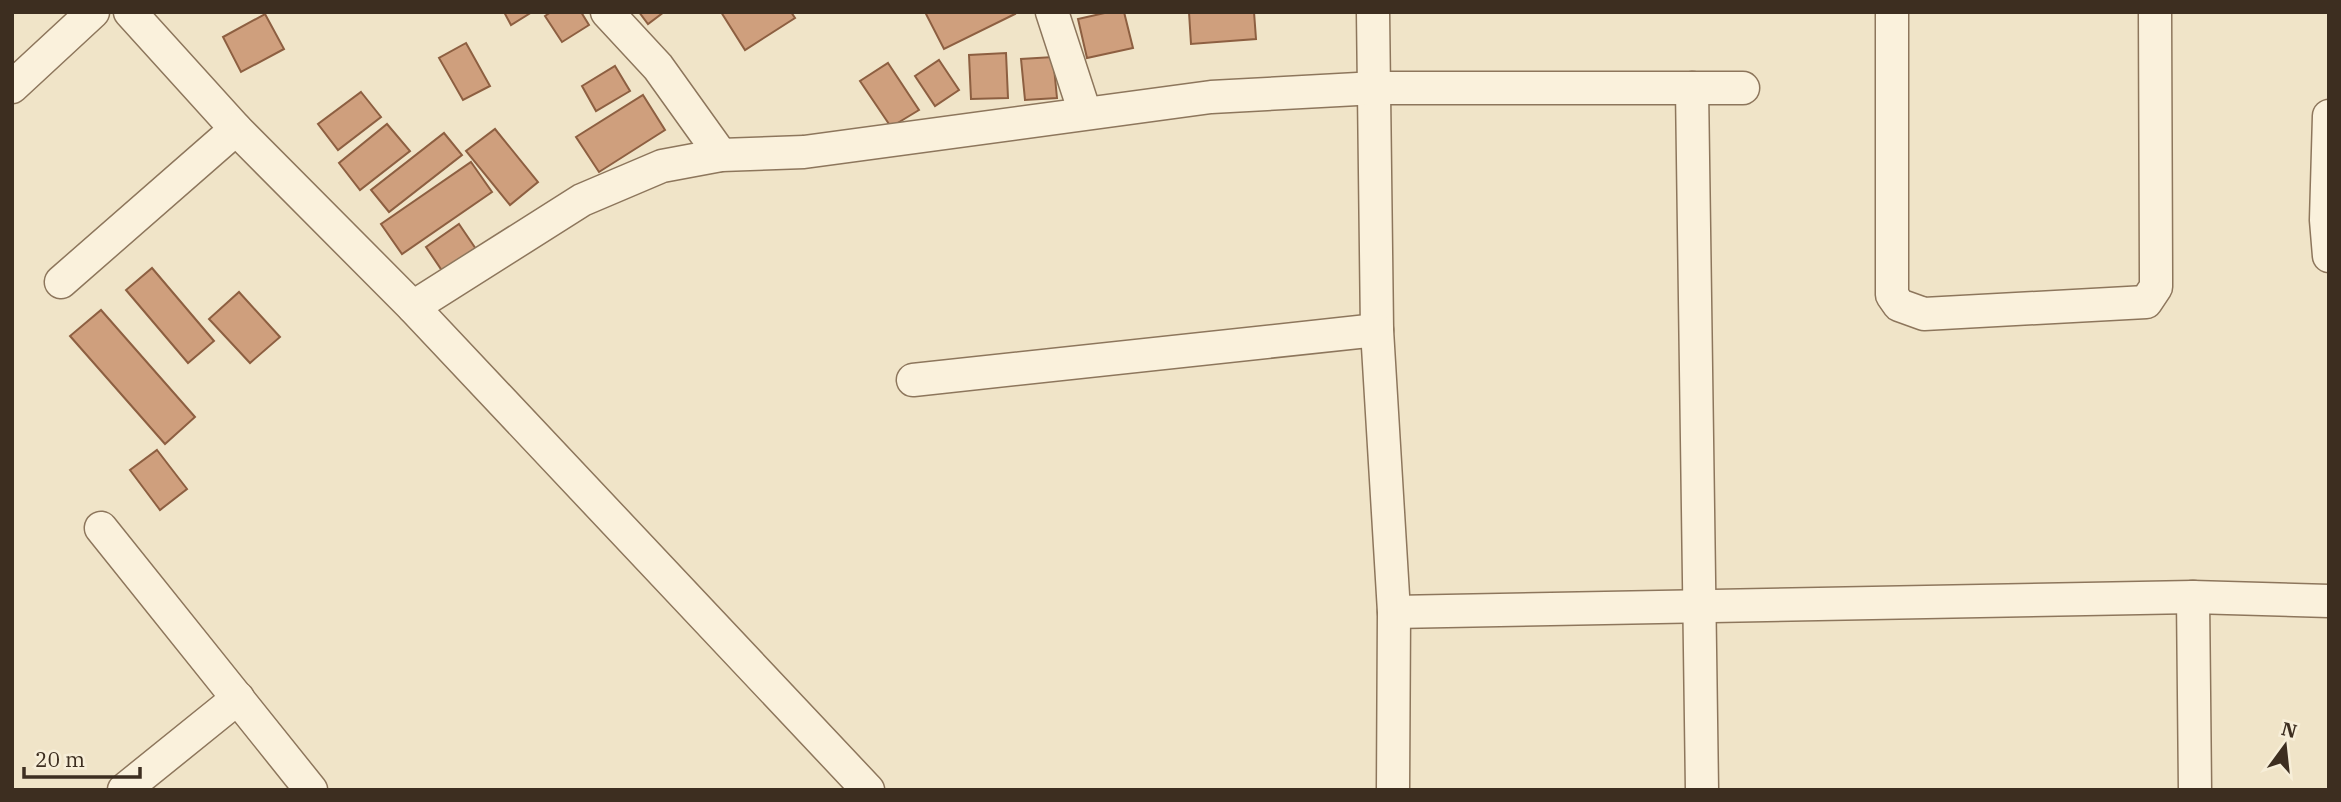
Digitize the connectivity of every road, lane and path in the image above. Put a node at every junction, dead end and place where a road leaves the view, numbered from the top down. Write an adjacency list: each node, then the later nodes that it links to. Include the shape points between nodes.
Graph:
1 (93, 12): 8 (street)
2 (130, 12): 14 (street)
3 (607, 12): 15 (street, via 658,67)
4 (1052, 12): 12 (street)
5 (1373, 12): 9 (street)
6 (1892, 12): 7 (street, via 1892,295 1899,305 1924,314 2146,302 2152,295 2156,276)
7 (2155, 12)
8 (12, 87)
9 (1376, 88): 10 (street); 12 (street, via 1211,97); 19 (street)
10 (1692, 88): 11 (street); 24 (street)
11 (1743, 88)
12 (1086, 113): 15 (street, via 804,152)
13 (2329, 116): 16 (street)
14 (236, 129): 17 (street); 18 (street)
15 (721, 155): 18 (street, via 662,166 582,200)
16 (2329, 256)
17 (61, 282)
18 (413, 307): 29 (street)
19 (1377, 330): 20 (street); 25 (street)
20 (913, 380)
21 (101, 528): 26 (street)
22 (2193, 597): 23 (street); 24 (street); 32 (street)
23 (2329, 601)
24 (1698, 607): 25 (street); 31 (street)
25 (1394, 612): 30 (street)
26 (238, 698): 27 (street); 28 (street)
27 (124, 790)
28 (311, 790)
29 (868, 790)
30 (1393, 790)
31 (1702, 790)
32 (2195, 790)

